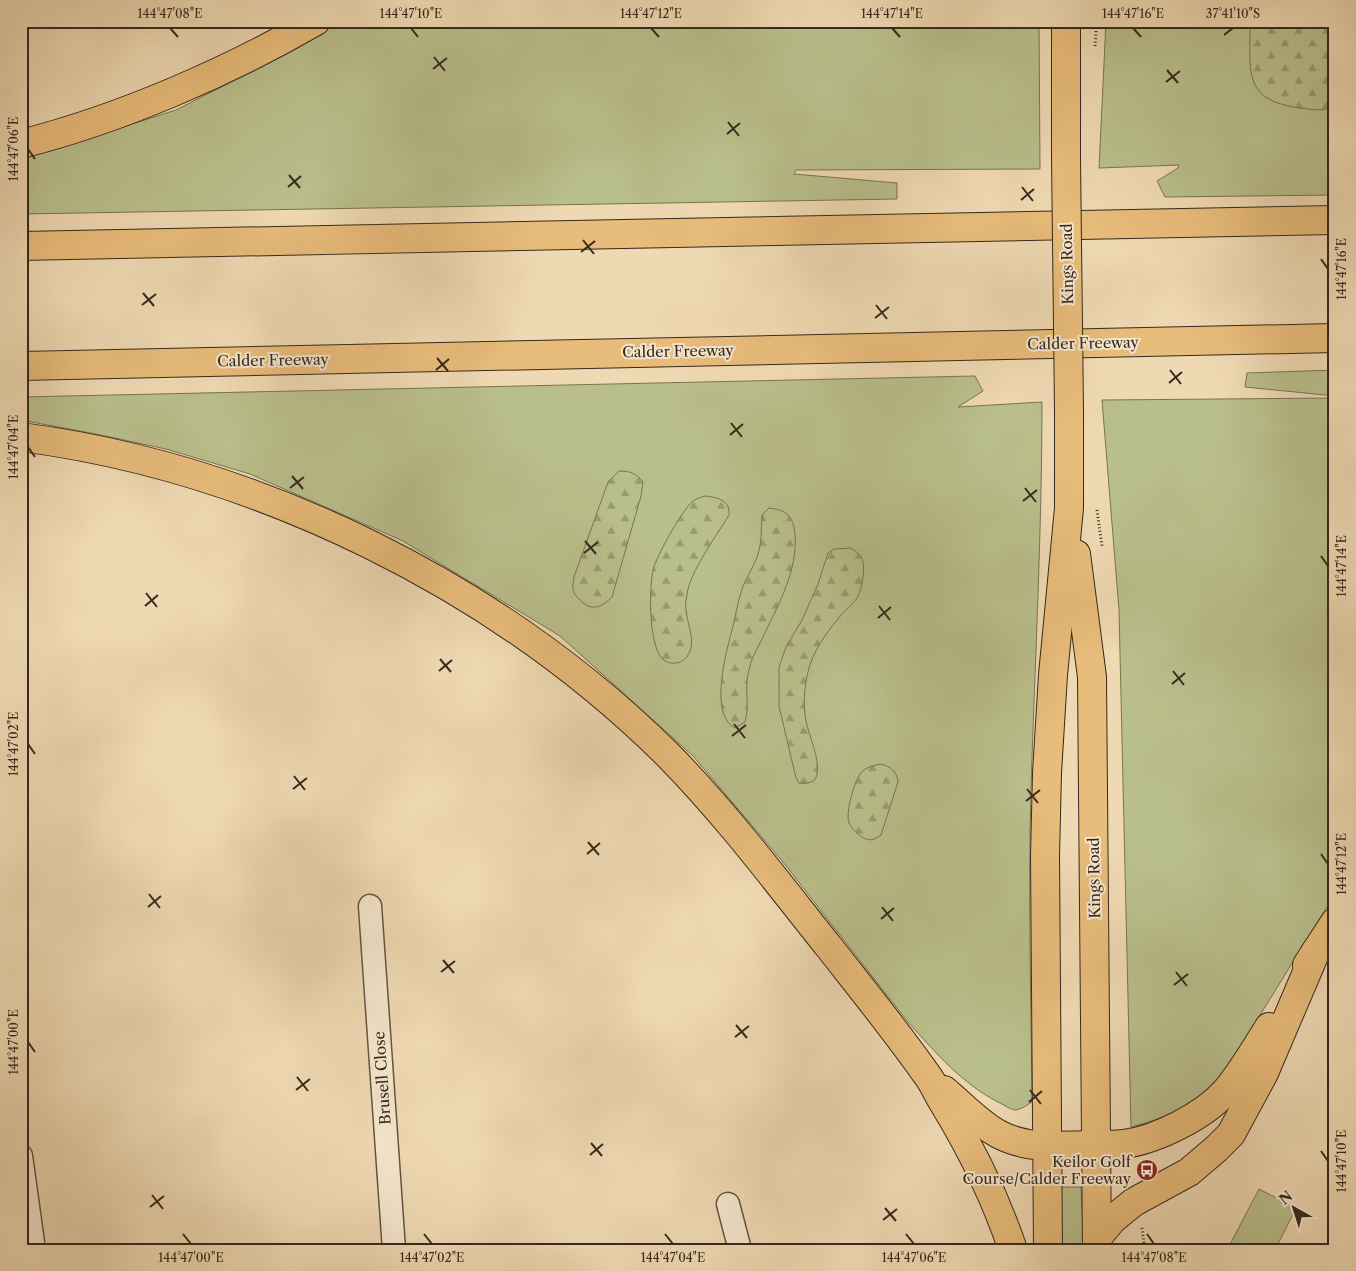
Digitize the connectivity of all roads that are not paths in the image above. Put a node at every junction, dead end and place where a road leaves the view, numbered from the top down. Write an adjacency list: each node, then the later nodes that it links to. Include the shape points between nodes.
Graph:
1 (316, 21): 3 (main road, via 174,91 81,126)
2 (1066, 21): 9 (main road, Kings Road, bridge)
3 (21, 144)
4 (1335, 220): 5 (main road)
5 (21, 246)
6 (1335, 338): 7 (main road, Calder Freeway)
7 (21, 366)
8 (21, 438): 13 (main road, via 145,461 251,494 342,532 413,567 502,620 634,723 722,812)
9 (1070, 508): 14 (main road, Kings Road, via 1092,677); 15 (main road, Kings Road, via 1047,773 1045,962)
10 (370, 906): 20 (street, Brusell Close)
11 (1335, 922): 12 (main road)
12 (1316, 950): 14 (main road, via 1238,1075 1218,1098 1196,1115 1159,1133 1124,1144); 18 (main road, via 1264,1073 1231,1134 1189,1172 1124,1210 1112,1220)
13 (930, 1078): 15 (main road, via 995,1133 1011,1141); 22 (main road, via 990,1191)
14 (1097, 1145): 15 (main road); 18 (main road, Kings Road)
15 (1048, 1146): 23 (main road, Kings Road)
16 (21, 1156): 19 (street)
17 (728, 1204): 21 (street)
18 (1097, 1244)
19 (34, 1250)
20 (394, 1250)
21 (740, 1250)
22 (1013, 1250)
23 (1048, 1250)

